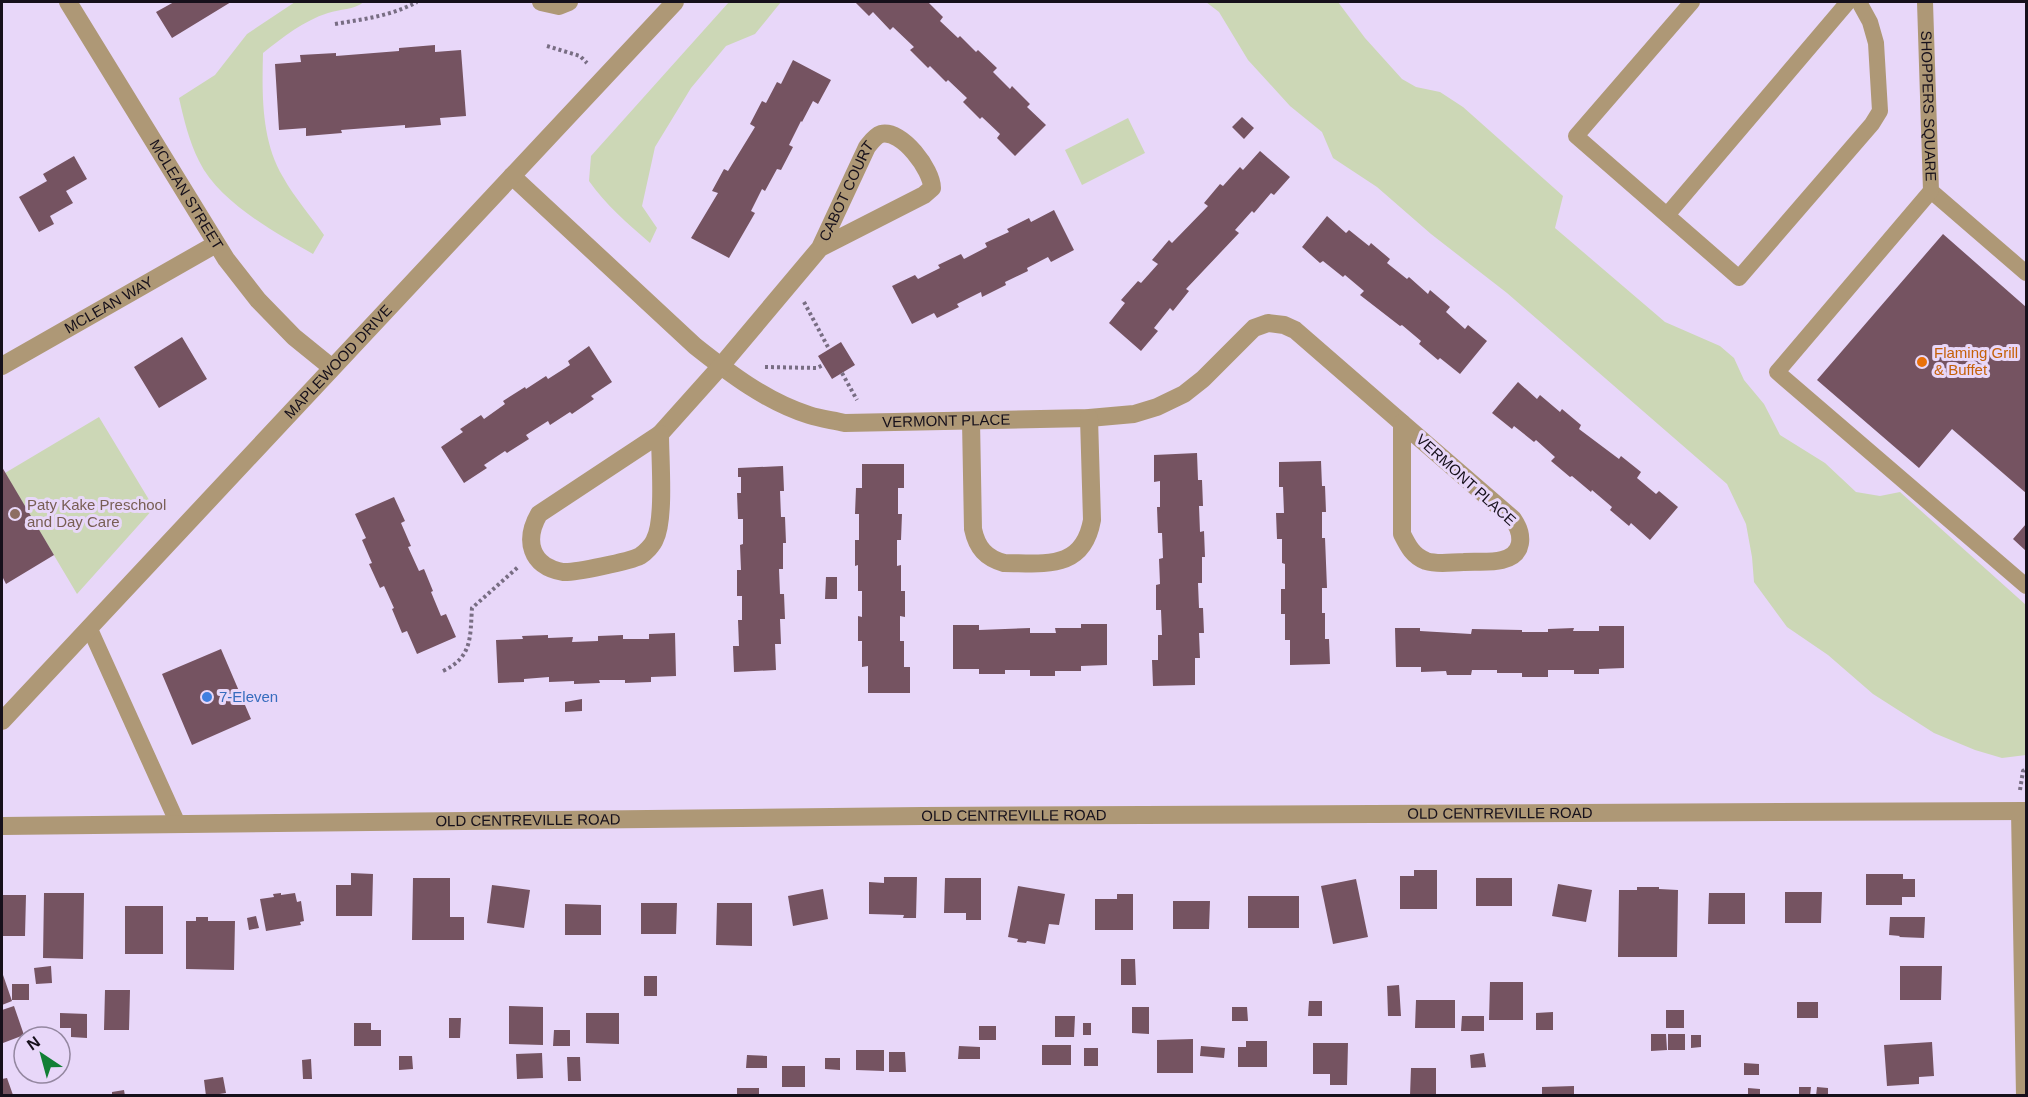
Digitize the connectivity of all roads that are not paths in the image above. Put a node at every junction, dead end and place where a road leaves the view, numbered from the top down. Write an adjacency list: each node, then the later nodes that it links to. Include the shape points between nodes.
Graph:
1 (68, 2): 12 (street, MCLEAN STREET)
2 (541, 2): 3 (street, via 559,6)
3 (569, 2)
4 (675, 2): 9 (street, MAPLEWOOD DRIVE)
5 (1692, 2): 11 (lane, via 1576,136)
6 (1848, 2): 11 (lane)
7 (1859, 2): 11 (lane, via 1876,43 1880,111 1739,278)
8 (1925, 2): 10 (lane, SHOPPERS SQUARE)
9 (512, 176): 16 (street, MAPLEWOOD DRIVE); 17 (street, VERMONT PLACE)
10 (1931, 191): 14 (lane, SHOPPERS SQUARE); 22 (lane, via 1777,372)
11 (1667, 215)
12 (216, 244): 15 (street, MCLEAN WAY); 16 (street, MCLEAN STREET, via 258,300)
13 (820, 248): 13 (street, CABOT COURT, via 932,188 925,167 907,145 893,135 874,138); 17 (street, CABOT COURT)
14 (2026, 273)
15 (2, 366)
16 (331, 367): 23 (street, MAPLEWOOD DRIVE)
17 (720, 367): 19 (street, VERMONT PLACE, via 777,403 810,416 845,423); 21 (street, CABOT COURT)
18 (1089, 418): 19 (street, VERMONT PLACE); 19 (street, via 1092,520 1076,553 1058,562 1004,563 982,551 973,529); 20 (street, VERMONT PLACE, via 1134,414 1184,394 1254,328 1269,323 1295,330)
19 (971, 421)
20 (1402, 423): 20 (street, VERMONT PLACE, via 1513,519 1521,535 1516,553 1503,560 1437,563 1425,561 1410,550 1402,534)
21 (660, 434): 21 (street, CABOT COURT, via 660,527 654,542 640,556 628,561 566,572 541,563 530,540 539,514)
22 (2026, 586)
23 (89, 627): 24 (street, MAPLEWOOD DRIVE); 26 (lane)
24 (2, 721)
25 (2023, 811): 26 (street, OLD CENTREVILLE ROAD); 28 (street)
26 (178, 824): 27 (street, OLD CENTREVILLE ROAD)
27 (2, 826)
28 (2025, 1095)

